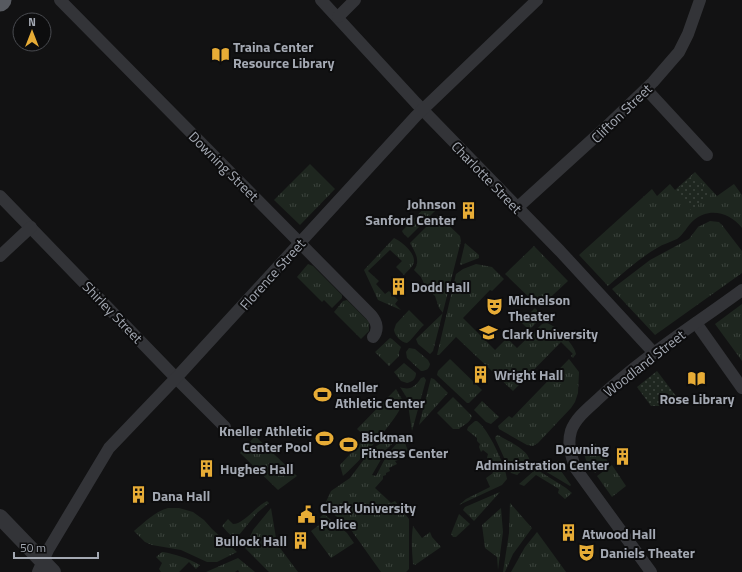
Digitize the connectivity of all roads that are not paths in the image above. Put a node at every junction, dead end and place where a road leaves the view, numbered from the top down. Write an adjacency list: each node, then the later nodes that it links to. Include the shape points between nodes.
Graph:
1 (60, 0): 13 (street, Downing Street)
2 (321, 0): 6 (street, Charlotte Street)
3 (355, 0): 6 (street)
4 (537, 0): 8 (street, Florence Street)
5 (700, 0): 7 (street, Clifton Street, via 688,34 678,52)
6 (338, 17): 8 (street, Charlotte Street)
7 (646, 89): 9 (street); 11 (street, Clifton Street)
8 (423, 110): 11 (street, Charlotte Street); 13 (street, Florence Street)
9 (707, 155)
10 (0, 196): 12 (street, Shirley Street)
11 (517, 208): 18 (street, Charlotte Street)
12 (31, 227): 14 (street); 19 (street, Shirley Street)
13 (300, 244): 17 (street, Downing Street, via 374,318 377,330); 19 (street, Florence Street)
14 (0, 256)
15 (742, 290): 16 (street, Woodland Street)
16 (696, 323): 18 (street, Woodland Street); 20 (street)
17 (373, 337)
18 (654, 353): 24 (street, Woodland Street, via 621,377 584,412 575,423 569,440 576,469)
19 (176, 378): 21 (street, Shirley Street); 23 (street, Florence Street, via 109,448)
20 (742, 388)
21 (226, 427)
22 (0, 517): 23 (street)
23 (45, 568)
24 (651, 572)

